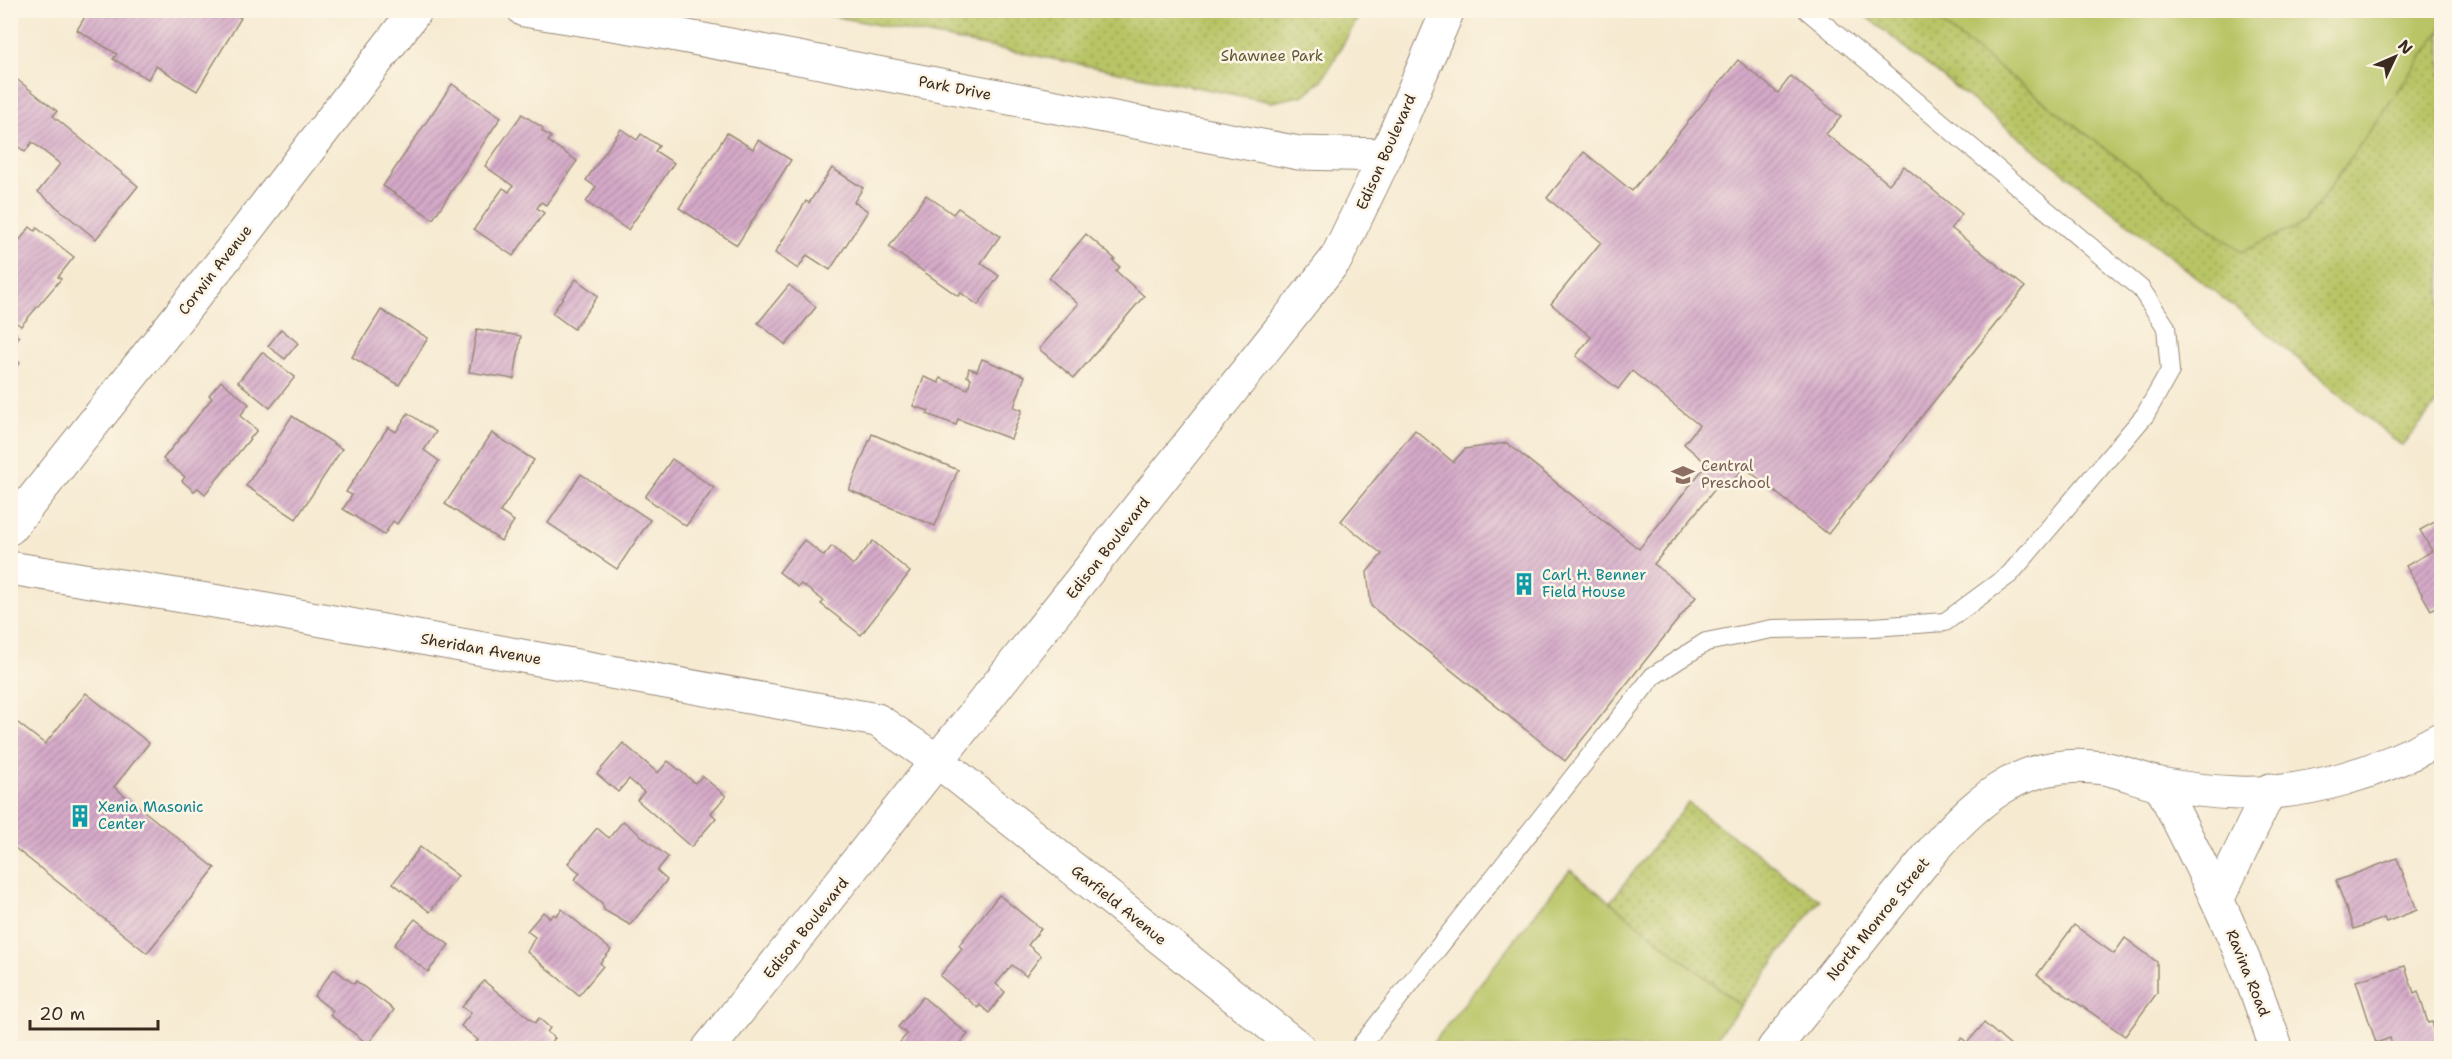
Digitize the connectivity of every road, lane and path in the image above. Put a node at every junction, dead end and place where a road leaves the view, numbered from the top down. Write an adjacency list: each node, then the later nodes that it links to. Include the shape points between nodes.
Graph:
1 (416, 10): 6 (street, Corwin Avenue)
2 (524, 10): 5 (street, Park Drive, via 667,33 1299,153)
3 (1448, 10): 5 (street, Edison Boulevard)
4 (1807, 10): 15 (lane, via 2141,289 2166,327 2170,371 2145,415 2010,574 1945,622 1772,629 1706,642 1653,676)
5 (1386, 156): 9 (street, Edison Boulevard, via 1336,259)
6 (10, 528)
7 (10, 568): 9 (street, Sheridan Avenue, via 250,607 877,720)
8 (2442, 738): 11 (street, North Monroe Street, via 2357,776 2296,789)
9 (939, 762): 13 (street, Edison Boulevard); 14 (street, Garfield Avenue)
10 (2160, 784): 11 (street, North Monroe Street, via 2240,793); 12 (street, Ravina Road); 16 (street, North Monroe Street, via 2104,768 2072,766 2028,774 1988,795 1935,848)
11 (2270, 790): 12 (street)
12 (2218, 898): 17 (street, Ravina Road)
13 (709, 1048)
14 (1299, 1048)
15 (1359, 1048)
16 (1774, 1048)
17 (2276, 1048)

